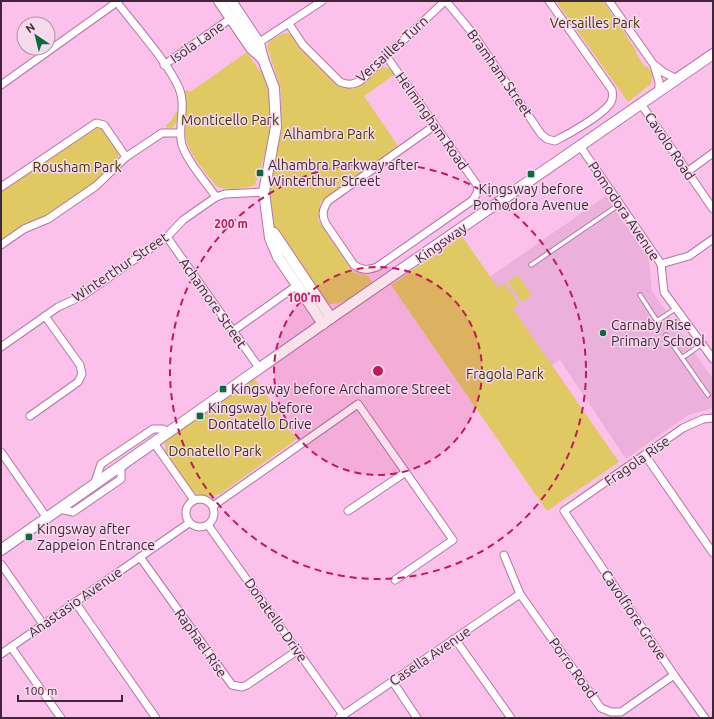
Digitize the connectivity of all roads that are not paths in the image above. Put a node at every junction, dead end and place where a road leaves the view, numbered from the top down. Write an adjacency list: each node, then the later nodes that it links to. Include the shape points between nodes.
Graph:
1 (116, 1): 13 (street); 16 (street)
2 (218, 1): 8 (street)
3 (231, 1): 10 (street)
4 (322, 1): 9 (street)
5 (446, 1): 6 (street, Bramham Street, via 474,36 541,134 555,141 610,105 613,98 612,90); 12 (street, Versailles Turn)
6 (550, 1)
7 (609, 1): 14 (street)
8 (230, 19): 10 (street); 13 (street, Isola Lane)
9 (289, 24): 10 (street); 12 (street, Versailles Turn, via 303,45 340,82 353,84 360,81)
10 (255, 45): 26 (street, via 274,88 276,127)
11 (713, 54): 15 (street, Kingsway)
12 (387, 57): 19 (street, Helmingham Road)
13 (164, 65): 20 (street, via 181,95)
14 (654, 65): 15 (street); 17 (street)
15 (676, 79): 17 (street, Kingsway)
16 (1, 84)
17 (659, 91): 18 (street, Kingsway)
18 (641, 104): 21 (street, Kingsway); 24 (street, Cavolo Road)
19 (434, 126): 19 (street, Helmingham Road, via 328,201 325,206 323,218 354,265 364,270 377,267 473,200 478,191 477,185)
20 (180, 133): 23 (street, via 162,133); 27 (street, via 183,148)
21 (580, 146): 28 (street, Pomodora Avenue); 40 (street, Kingsway)
22 (713, 153): 24 (street)
23 (126, 157): 25 (street, via 104,125 96,123); 33 (street, via 96,186 48,219 24,229)
24 (687, 172): 29 (street, Cavolo Road)
25 (1, 187)
26 (264, 192): 27 (street, Winterthur Street, via 225,194); 30 (street)
27 (216, 197): 31 (street, Winterthur Street, via 183,220)
28 (620, 204): 34 (street, Pomodora Avenue); 35 (lane)
29 (713, 209)
30 (268, 223): 36 (street, via 270,238 278,257); 40 (street, via 282,248)
31 (167, 237): 39 (street, Winterthur Street, via 82,296); 42 (street, Achamore Street)
32 (713, 239): 34 (street, via 689,256)
33 (1, 245)
34 (661, 264): 38 (street, Pomodora Avenue, via 664,292)
35 (531, 265)
36 (296, 286): 41 (street); 42 (street)
37 (640, 295): 38 (lane, via 657,321)
38 (675, 309): 44 (street, Pomodora Avenue)
39 (45, 316): 45 (street, Winterthur Street); 50 (street, via 80,366 82,374 78,382)
40 (331, 318): 41 (street, Kingsway)
41 (322, 324): 48 (street, Kingsway)
42 (233, 331): 48 (street, Achamore Street)
43 (666, 335): 46 (lane)
44 (702, 344): 46 (lane); 47 (street, Pomodora Avenue)
45 (1, 347)
46 (682, 358): 49 (lane)
47 (713, 359)
48 (260, 369): 52 (street, Kingsway)
49 (708, 395)
50 (30, 416)
51 (713, 418): 55 (street, Fragola Rise, via 703,419 683,428)
52 (169, 432): 53 (street, Kingsway); 58 (street, via 153,429 101,464)
53 (154, 443): 56 (street, Kingsway); 59 (street)
54 (1, 452): 64 (street)
55 (645, 455): 63 (street, Fragola Rise); 68 (street)
56 (121, 466): 58 (street, Kingsway); 61 (street, via 120,479 73,512)
57 (406, 472): 60 (street, via 358,404); 62 (street); 72 (street, via 453,540)
58 (94, 485): 61 (street, Kingsway)
59 (194, 500): 60 (street, via 203,499); 65 (street, via 186,510)
60 (213, 506): 66 (street, via 213,518)
61 (60, 509): 64 (street, Kingsway)
62 (348, 511)
63 (564, 511): 80 (street, Cavolfiore Grove)
64 (47, 518): 67 (street, Kingsway)
65 (189, 523): 66 (street, via 196,527); 70 (street, Anastasio Avenue)
66 (208, 525): 78 (street, Donatello Drive)
67 (4, 546)
68 (713, 553)
69 (504, 555): 73 (street, Porro Road)
70 (140, 557): 74 (street, Anastasio Avenue); 78 (street, Raphael Rise, via 232,685 247,685)
71 (1, 564): 75 (street)
72 (395, 580)
73 (520, 594): 76 (street, Casella Avenue); 80 (street, Porro Road, via 605,711 621,712)
74 (75, 602): 75 (street, Anastasio Avenue); 84 (street)
75 (43, 624): 77 (street, Anastasio Avenue)
76 (455, 639): 81 (street, Casella Avenue); 86 (street)
77 (11, 647): 79 (street, Anastasio Avenue); 83 (street)
78 (298, 650): 82 (street, Donatello Drive)
79 (1, 654)
80 (674, 675): 87 (street, Cavolfiore Grove)
81 (393, 682): 82 (street, Casella Avenue); 85 (street)
82 (341, 717)
83 (61, 718)
84 (156, 718)
85 (417, 718)
86 (511, 718)
87 (705, 718)

